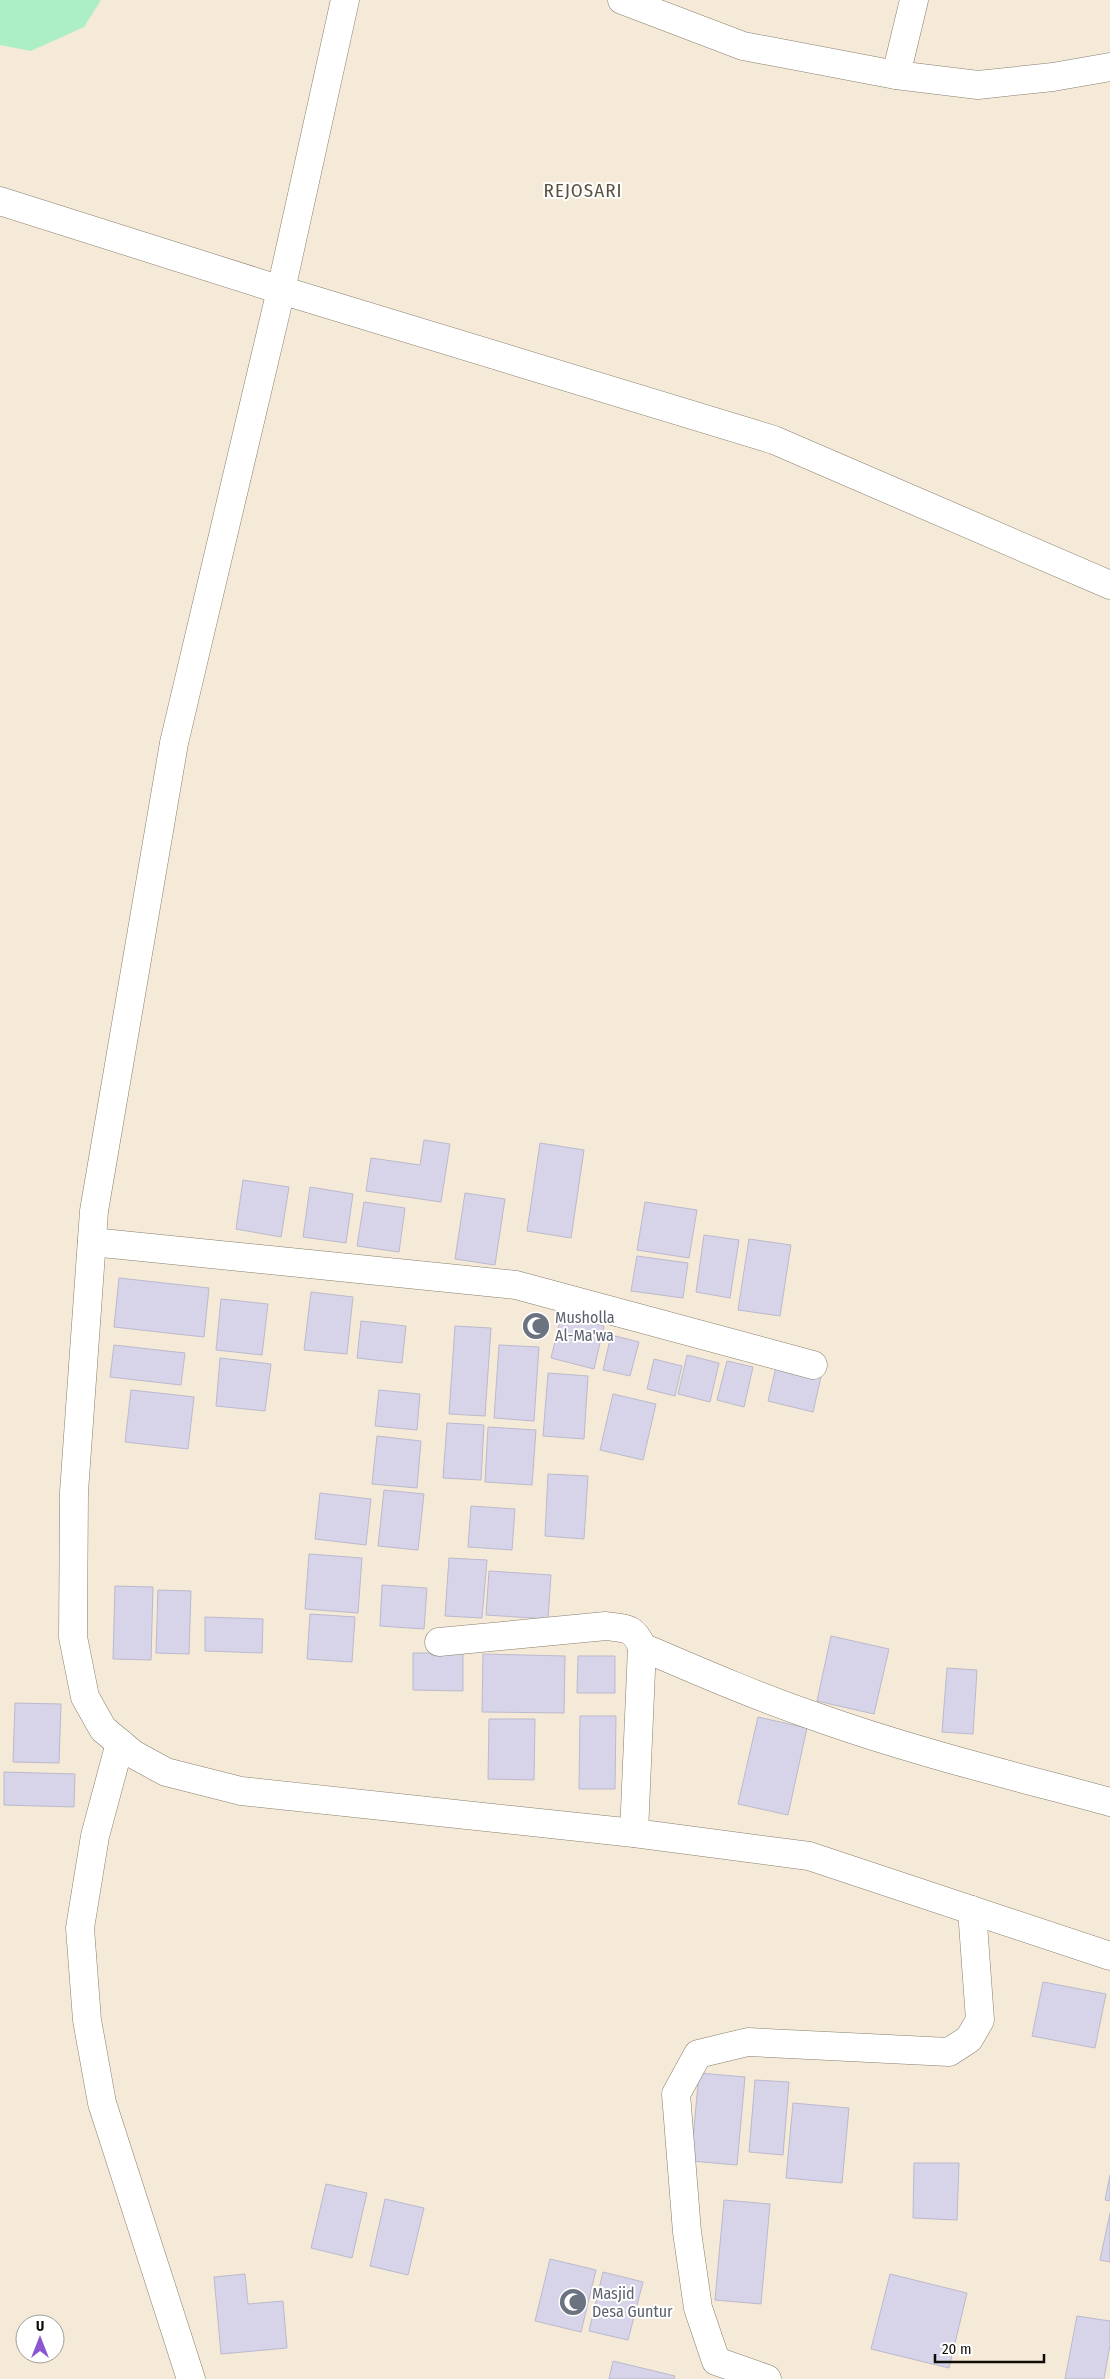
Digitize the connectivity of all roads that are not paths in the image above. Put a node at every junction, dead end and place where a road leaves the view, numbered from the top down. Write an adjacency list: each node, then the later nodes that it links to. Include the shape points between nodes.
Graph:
1 (344, 0): 7 (street)
2 (622, 0): 5 (street, via 743,46)
3 (914, 0): 5 (street)
4 (1110, 67): 5 (street, via 978,85)
5 (896, 75)
6 (0, 202): 7 (street)
7 (281, 290): 8 (street, via 774,440); 9 (street, via 174,743 94,1212)
8 (1110, 585)
9 (92, 1242): 10 (street, via 516,1285); 13 (street, via 74,1492 73,1637 84,1697 103,1729)
10 (813, 1365)
11 (439, 1642): 12 (street, via 606,1626 631,1629)
12 (642, 1647): 14 (street, via 813,1716 985,1769); 15 (street)
13 (120, 1743): 15 (street, via 166,1772 241,1791); 18 (street, via 95,1836 80,1928 87,2020 102,2103)
14 (1110, 1802)
15 (634, 1833): 16 (street, via 809,1856)
16 (972, 1910): 17 (street); 19 (street, via 980,2020 969,2039 949,2052 748,2042 698,2054 676,2094 687,2232 698,2308 716,2361)
17 (1110, 1956)
18 (191, 2379)
19 (767, 2379)

